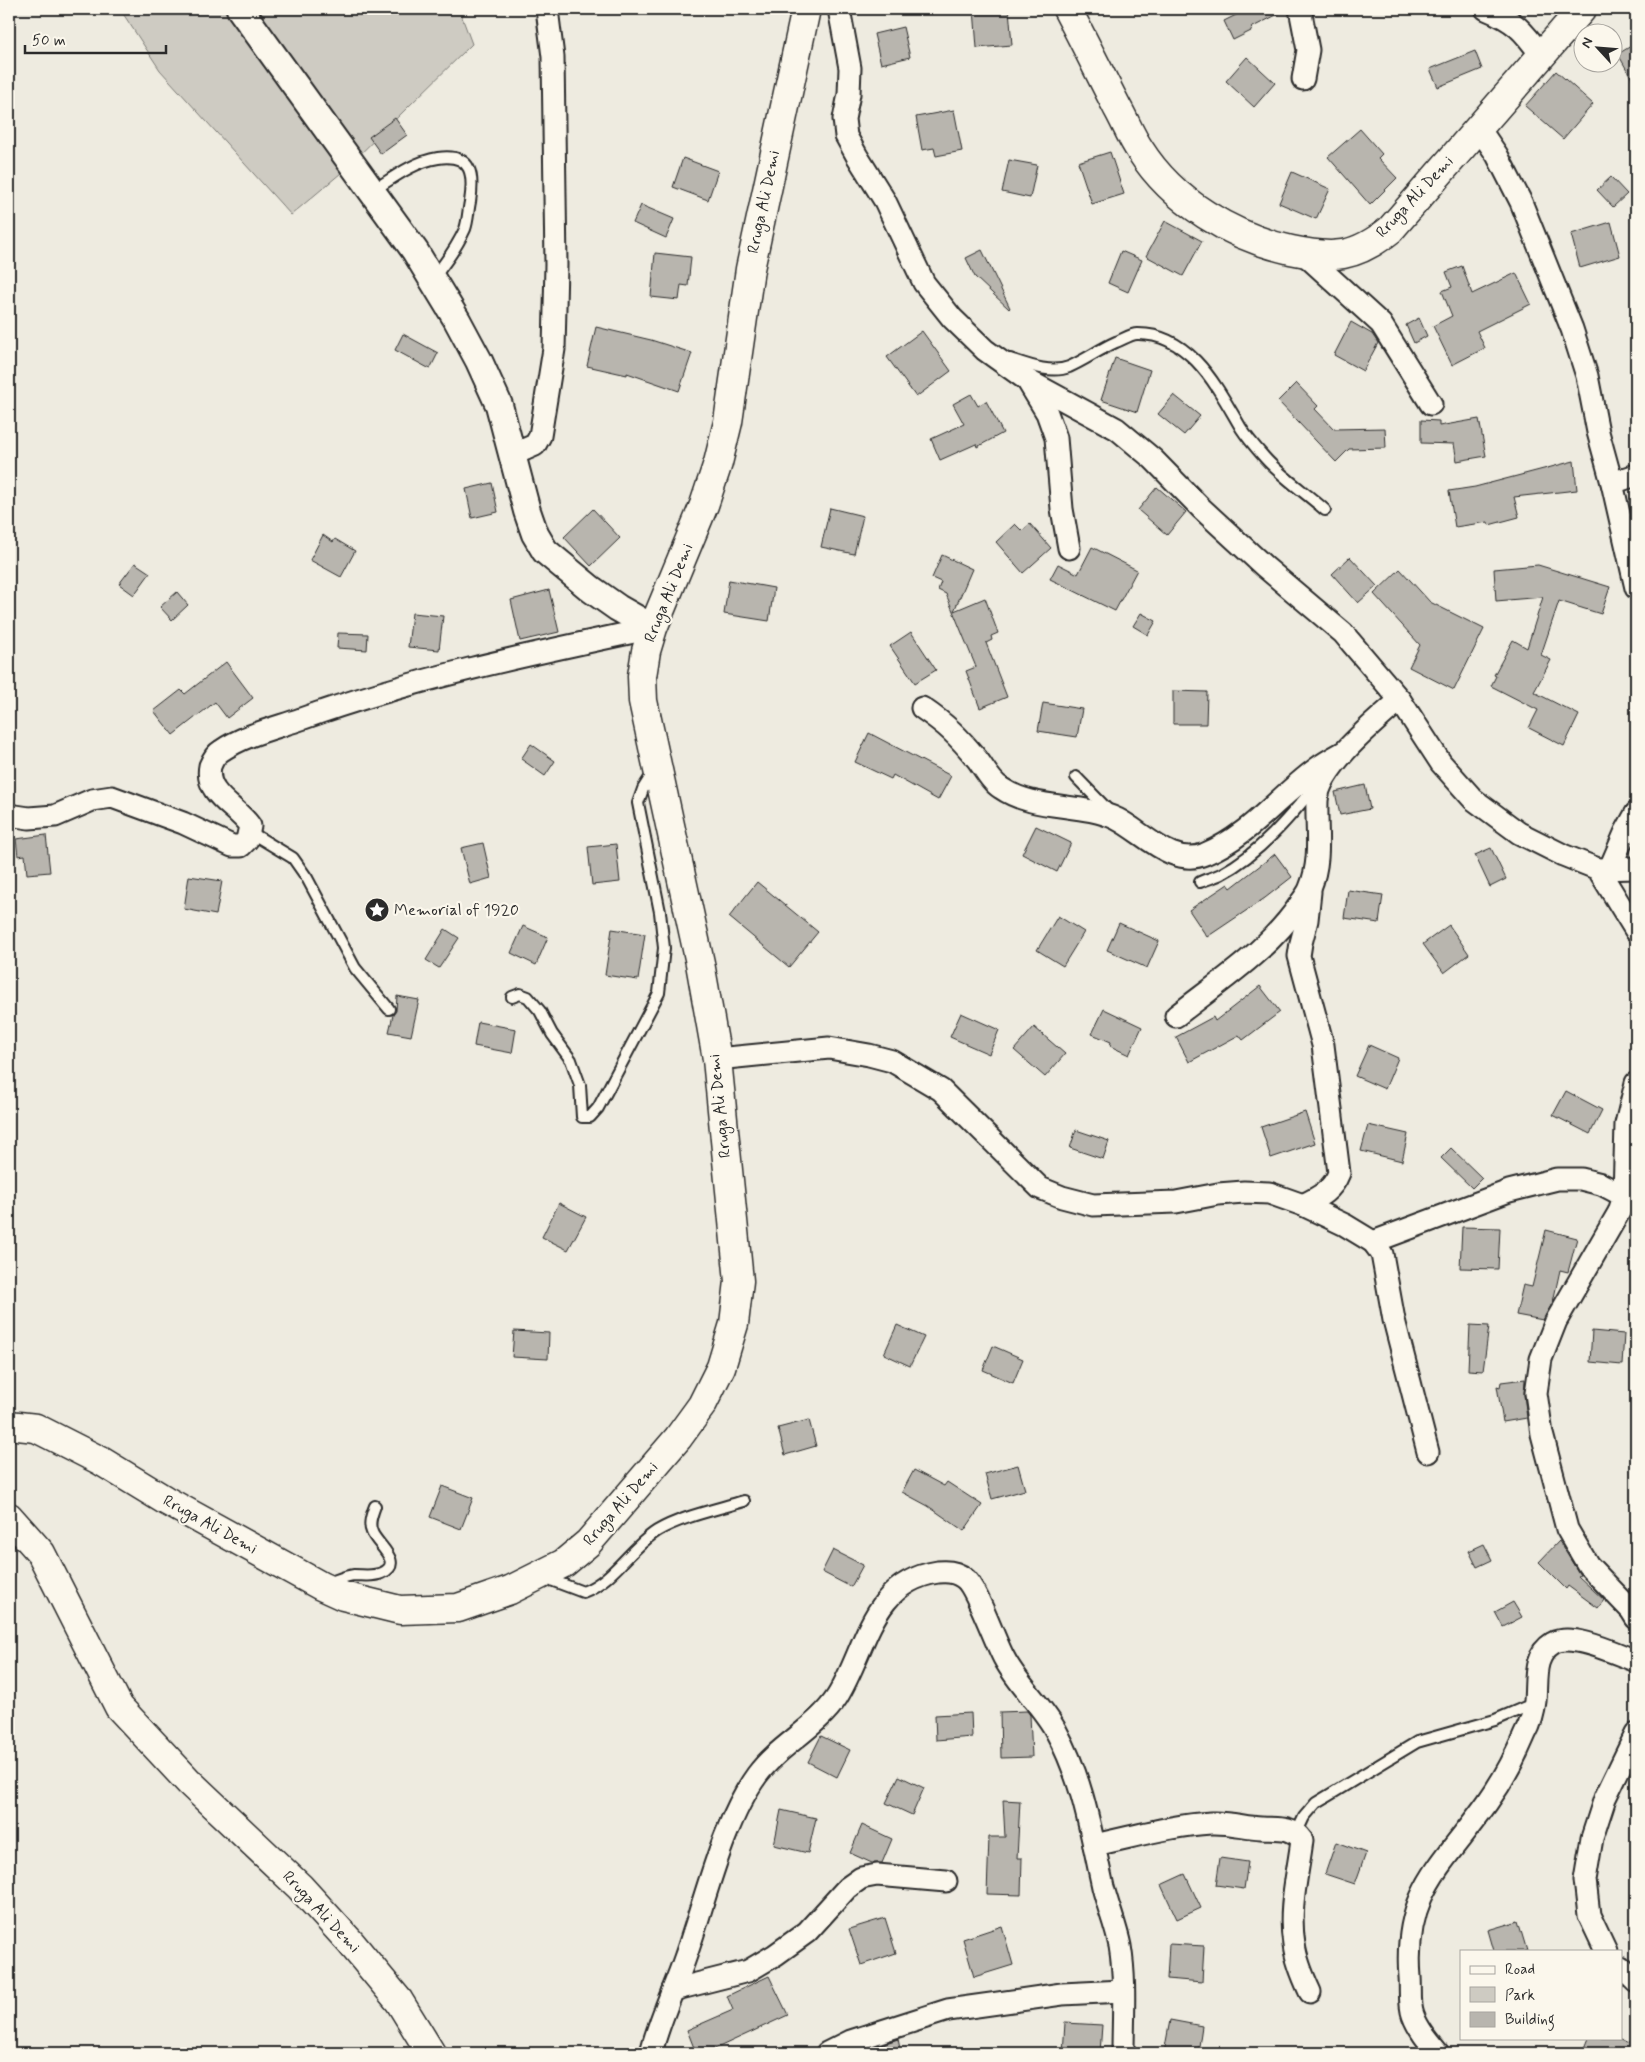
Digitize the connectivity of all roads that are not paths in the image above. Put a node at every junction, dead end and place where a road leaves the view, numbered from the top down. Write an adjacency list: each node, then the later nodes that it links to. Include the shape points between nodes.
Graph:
1 (240, 9): 12 (street)
2 (548, 9): 18 (street, via 553,57 554,349 540,436 535,445)
3 (806, 9): 24 (main road, Rruga Ali Demi, via 750,269 728,422 718,463)
4 (840, 9): 15 (street, via 850,68 844,119 846,136 885,201 924,283 952,318)
5 (1067, 9): 13 (main road, Rruga Ali Demi, via 1140,150 1162,178 1213,220 1270,245)
6 (1300, 9): 10 (street, via 1308,50)
7 (1486, 9): 9 (street, via 1514,22)
8 (1582, 9): 9 (main road, Rruga Ali Demi)
9 (1541, 55): 11 (main road, Rruga Ali Demi)
10 (1303, 79)
11 (1478, 127): 13 (main road, Rruga Ali Demi, via 1390,230 1373,243 1357,251 1331,255); 20 (street, via 1497,155 1521,202 1572,329 1587,376)
12 (372, 191): 14 (street); 14 (lane, via 410,167 438,158 455,159 470,170 473,182 466,226 451,256)
13 (1302, 252): 17 (street, via 1382,324)
14 (432, 279): 18 (street, via 479,361 499,405)
15 (985, 350): 16 (street); 21 (lane, via 1051,370 1068,367 1136,334 1156,337 1181,347 1218,388 1242,430 1266,460)
16 (1026, 380): 22 (street, via 1047,413 1056,438); 25 (street, via 1117,429 1153,459 1230,534 1343,634)
17 (1431, 404)
18 (512, 455): 24 (street, via 527,511 546,551 618,608)
19 (1636, 475): 20 (street)
20 (1612, 483): 23 (street)
21 (1325, 510)
22 (1069, 548)
23 (1636, 588)
24 (653, 628): 28 (main road, Rruga Ali Demi, via 642,676 643,701); 33 (street, via 521,656 336,706 235,742 218,752 209,776 216,792 246,819)
25 (1400, 700): 27 (street); 34 (street, via 1441,763 1473,799 1519,833 1563,855)
26 (922, 708): 32 (street, via 946,724 998,787 1013,796 1090,810)
27 (1342, 753): 32 (street, via 1316,768 1257,820 1204,855 1186,856 1166,851); 36 (lane, via 1274,832 1221,874); 37 (street, via 1324,780 1317,799 1319,835)
28 (656, 768): 39 (lane, via 642,789 638,803 664,948 659,993 598,1108 590,1117 582,1117 580,1085 571,1060 540,1011 528,997 520,994); 42 (main road, Rruga Ali Demi, via 700,963)
29 (1076, 777): 32 (lane)
30 (1636, 813): 34 (street)
31 (9, 815): 33 (street, via 29,818 55,816 92,800 112,797 183,822 232,846 241,846)
32 (1117, 819)
33 (250, 832): 40 (lane, via 293,858 355,968)
34 (1604, 868): 35 (street); 38 (street)
35 (1636, 868)
36 (1200, 882)
37 (1310, 889): 41 (street, via 1274,935); 45 (street, via 1299,956 1323,1045 1339,1173 1328,1192)
38 (1636, 931)
39 (512, 997)
40 (388, 1008)
41 (1176, 1016)
42 (717, 1059): 45 (street, via 829,1048 892,1061 941,1090 1040,1188 1093,1205 1176,1202 1244,1192 1269,1193); 52 (main road, Rruga Ali Demi, via 739,1281 734,1324 721,1367 702,1405 648,1474 588,1543 564,1563)
43 (1636, 1084): 44 (street, via 1626,1124)
44 (1624, 1196): 46 (street, via 1601,1184 1581,1179 1557,1179 1509,1191); 54 (street, via 1619,1212 1556,1321 1541,1359 1536,1393 1542,1434 1567,1529 1588,1565)
45 (1303, 1205): 46 (street)
46 (1373, 1242): 48 (street, via 1382,1254 1394,1320)
47 (9, 1425): 53 (main road, Rruga Ali Demi, via 36,1428 101,1461)
48 (1428, 1452)
49 (744, 1501): 52 (lane, via 656,1532 606,1579 583,1592)
50 (375, 1506): 53 (lane, via 370,1519 371,1532 390,1556 391,1564 386,1572 343,1578)
51 (9, 1517): 67 (main road, Rruga Ali Demi, via 40,1552 119,1707 189,1782 300,1887 351,1943 398,2001)
52 (540, 1576): 53 (main road, Rruga Ali Demi, via 458,1608 400,1610 343,1596)
53 (321, 1586)
54 (1636, 1618)
55 (1636, 1661): 56 (street, via 1596,1645 1574,1640 1555,1642 1541,1653 1535,1677)
56 (1535, 1702): 58 (lane, via 1495,1720 1417,1742 1316,1803); 71 (street, via 1527,1731 1510,1766 1487,1803 1430,1877 1415,1910 1408,1962 1412,2014)
57 (1636, 1734): 61 (street, via 1605,1798 1592,1838 1586,1880 1589,1915)
58 (1297, 1832): 59 (street, via 1284,1828 1211,1823); 66 (street, via 1302,1840 1295,1880 1294,1944)
59 (1094, 1845): 64 (street, via 1084,1796 1057,1732 1005,1660 967,1579 954,1572 918,1576 897,1588 880,1607 836,1699 759,1772 746,1791 719,1855); 65 (street, via 1120,1947)
60 (946, 1881): 64 (street, via 877,1875 861,1878 847,1888 807,1932 769,1959 748,1971)
61 (1606, 1950)
62 (1622, 1968): 63 (street)
63 (1636, 1982)
64 (673, 1990): 68 (street)
65 (1123, 1991): 69 (street, via 1062,1994 948,2010 851,2041); 70 (street)
66 (1310, 1992)
67 (431, 2053)
68 (651, 2053)
69 (827, 2053)
70 (1123, 2053)
71 (1438, 2053)

